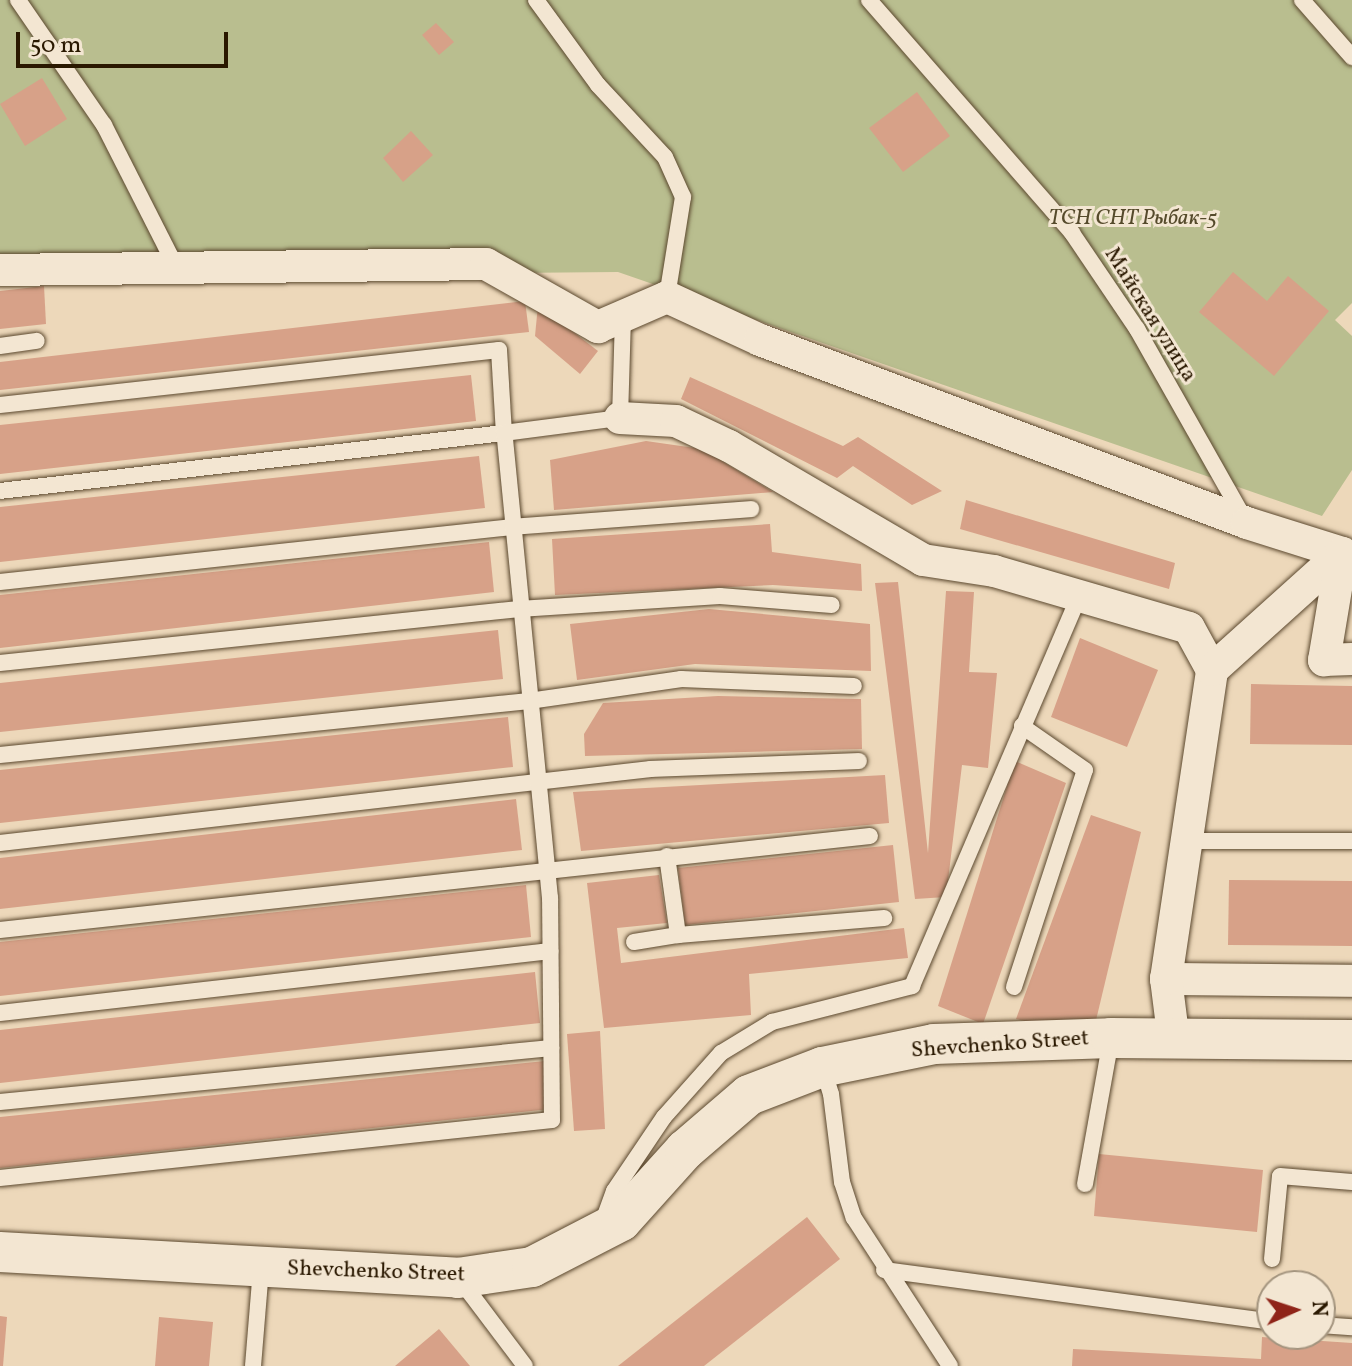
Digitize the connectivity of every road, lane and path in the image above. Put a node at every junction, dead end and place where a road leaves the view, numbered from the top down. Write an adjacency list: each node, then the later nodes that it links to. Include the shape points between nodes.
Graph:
1 (18, 0): 6 (lane, via 104,125)
2 (536, 0): 8 (lane, via 598,85 665,157 683,197)
3 (869, 0): 17 (lane, Майская улица, via 1072,233 1137,329)
4 (1302, 0): 5 (lane)
5 (1352, 57)
6 (176, 267): 7 (street); 9 (street, via 486,264 598,327)
7 (0, 270)
8 (667, 297): 9 (street); 17 (street, via 760,340)
9 (623, 316): 13 (lane)
10 (37, 341): 11 (lane)
11 (0, 346)
12 (0, 405): 14 (lane, via 499,350)
13 (620, 418): 14 (lane); 21 (street, via 676,421 702,433 923,560 994,571)
14 (504, 433): 15 (lane); 18 (lane)
15 (0, 491)
16 (751, 509): 18 (lane)
17 (1247, 523): 19 (street)
18 (512, 527): 20 (lane); 23 (lane)
19 (1347, 543): 24 (street, via 1324,660); 26 (street)
20 (0, 582)
21 (1079, 597): 26 (street, via 1189,628); 29 (lane)
22 (832, 605): 23 (lane, via 720,596)
23 (519, 609): 25 (lane); 28 (lane)
24 (1352, 659)
25 (0, 663)
26 (1212, 670): 34 (street)
27 (854, 686): 28 (lane, via 681,679)
28 (529, 701): 30 (lane); 32 (lane)
29 (1022, 726): 46 (lane, via 1085,770); 57 (lane, via 912,986 772,1022 721,1053 655,1130 614,1191)
30 (0, 755)
31 (859, 761): 32 (lane, via 651,769)
32 (538, 783): 36 (lane); 38 (lane)
33 (870, 836): 37 (lane)
34 (1188, 841): 35 (lane); 44 (street)
35 (1352, 841)
36 (0, 843)
37 (667, 856): 38 (lane); 41 (lane)
38 (547, 868): 40 (lane); 43 (lane)
39 (884, 918): 41 (lane)
40 (0, 930)
41 (678, 935): 42 (lane)
42 (634, 942)
43 (551, 951): 47 (lane); 51 (lane)
44 (1166, 979): 45 (street); 50 (street)
45 (1352, 981)
46 (1014, 987)
47 (0, 1013)
48 (1111, 1038): 50 (street, Shevchenko Street); 52 (street, Shevchenko Street, via 934,1044); 56 (lane)
49 (1352, 1040): 50 (street, Shevchenko Street)
50 (1174, 1042)
51 (551, 1048): 53 (lane); 54 (lane, via 552,1120)
52 (822, 1067): 57 (street, Shevchenko Street, via 749,1095 685,1150 621,1221); 61 (lane, via 831,1094 842,1182)
53 (0, 1102)
54 (0, 1178)
55 (1352, 1182): 59 (lane, via 1280,1176)
56 (1085, 1184)
57 (599, 1233): 62 (street, Shevchenko Street, via 532,1267)
58 (0, 1252): 60 (street, Shevchenko Street)
59 (1272, 1259)
60 (261, 1268): 62 (street, Shevchenko Street); 64 (lane)
61 (884, 1270): 63 (lane); 66 (lane)
62 (458, 1278): 65 (lane)
63 (1256, 1320)
64 (253, 1366)
65 (525, 1366)
66 (950, 1366)

